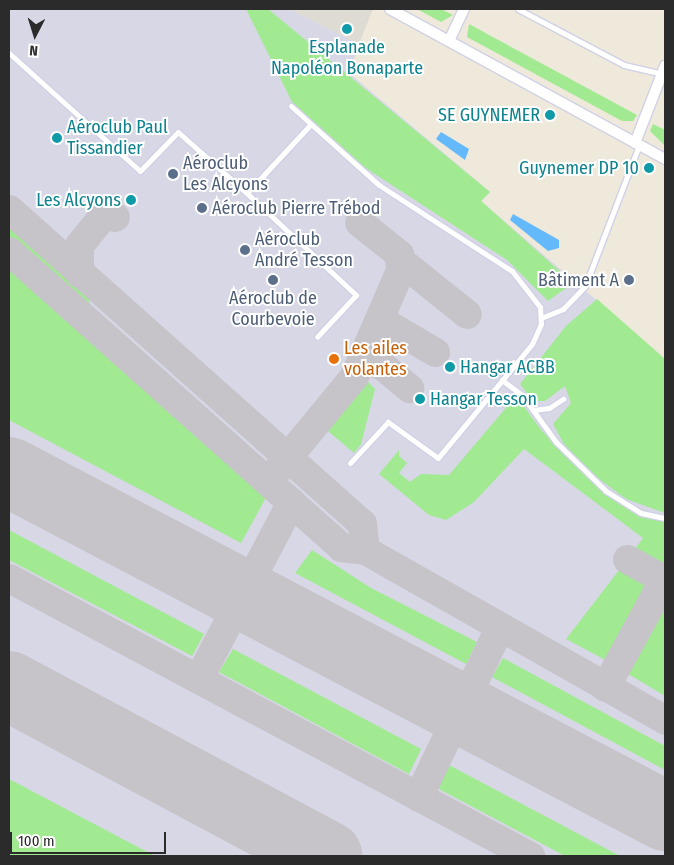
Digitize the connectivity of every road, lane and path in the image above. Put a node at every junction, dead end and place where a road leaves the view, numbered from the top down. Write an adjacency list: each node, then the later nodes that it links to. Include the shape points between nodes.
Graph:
1 (390, 9): 4 (street)
2 (464, 9): 4 (street)
3 (518, 9): 6 (lane, via 624,65)
4 (449, 41): 9 (street)
5 (9, 53): 11 (lane, via 140,171 178,132)
6 (664, 70): 9 (street)
7 (291, 106): 8 (lane)
8 (309, 126): 11 (lane); 12 (lane, via 379,185 512,271 537,300)
9 (637, 144): 10 (street); 12 (lane, via 585,286 563,309)
10 (665, 159)
11 (246, 193): 13 (lane, via 356,295)
12 (540, 318): 14 (lane, via 532,344)
13 (317, 337)
14 (502, 380): 16 (lane); 17 (lane, via 438,458 388,422)
15 (563, 399): 16 (lane, via 549,408)
16 (533, 410): 18 (lane, via 556,442 606,492 641,513)
17 (350, 463)
18 (665, 518)

